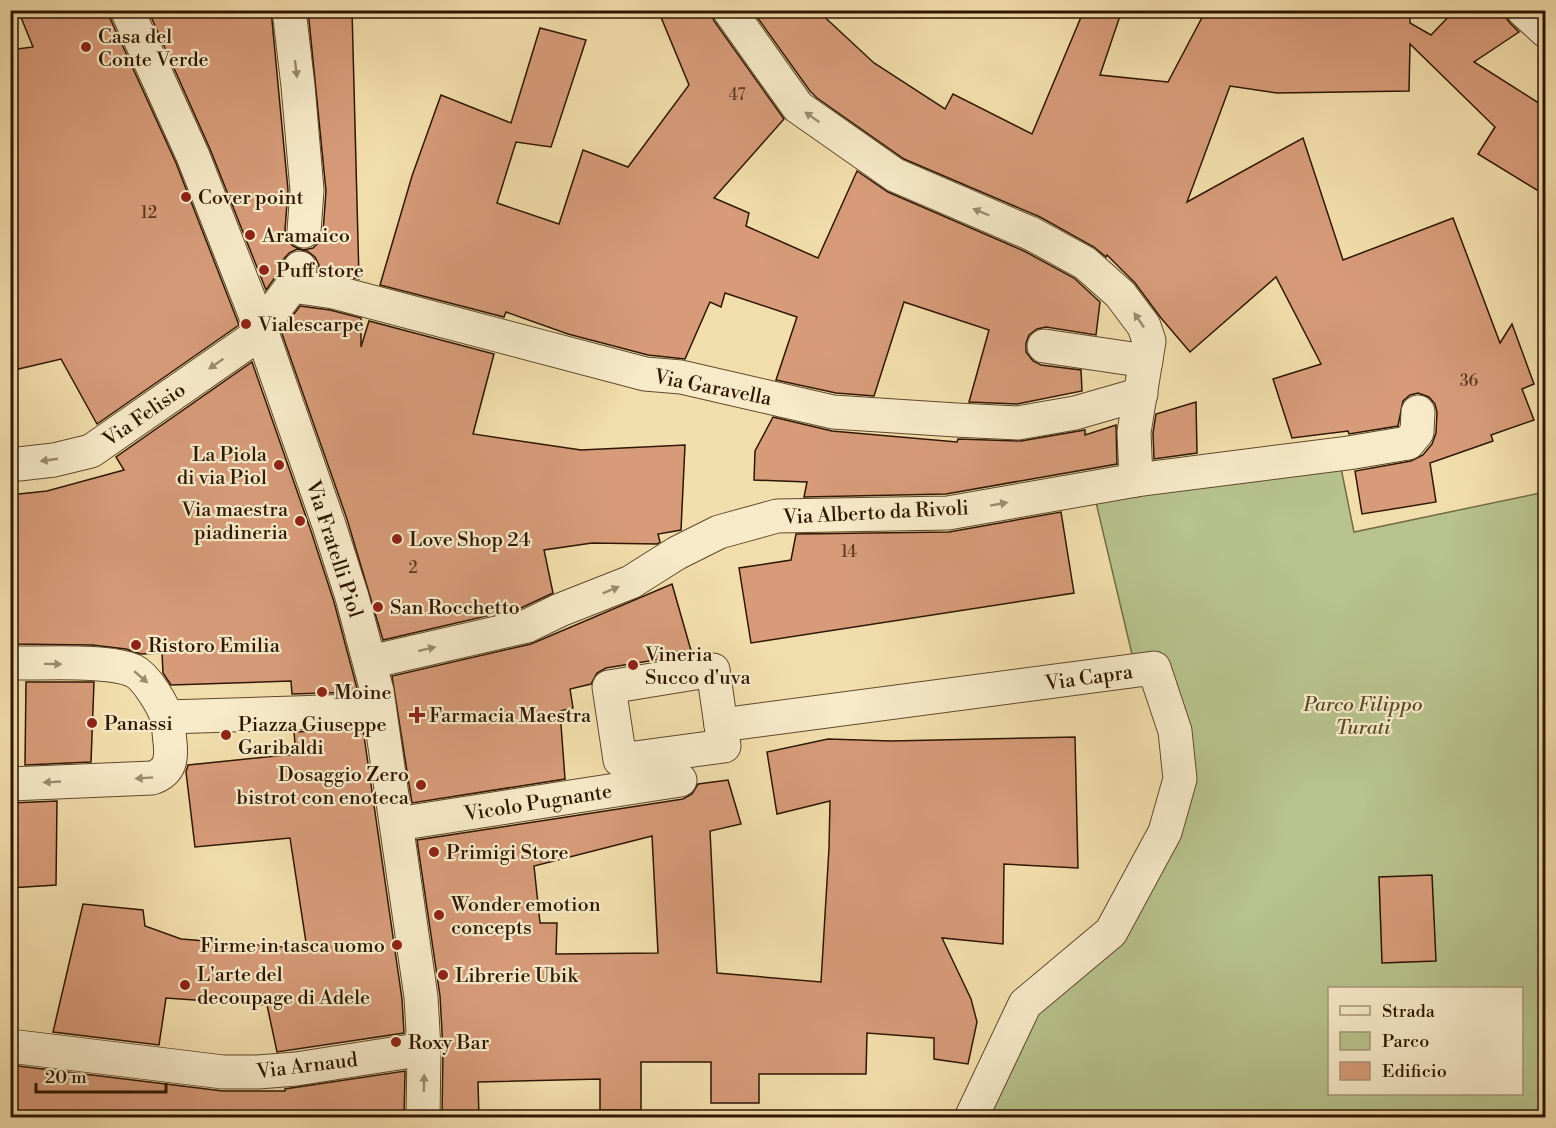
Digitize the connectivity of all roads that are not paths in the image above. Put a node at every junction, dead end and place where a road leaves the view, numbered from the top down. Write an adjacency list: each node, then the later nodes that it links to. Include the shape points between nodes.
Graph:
1 (127, 10): 8 (street, Via Fratelli Piol, via 193,156)
2 (289, 10): 6 (street, one-way to 6, via 307,190)
3 (729, 10): 10 (street, one-way to 3, via 1149,341 1144,326 1120,294 1085,263 1032,234 895,175 798,107)
4 (1523, 10): 5 (street)
5 (1545, 31)
6 (304, 231)
7 (296, 277): 8 (street, Via Felisio); 11 (street, Via Garavella, via 334,292 645,374 681,377 833,412 1018,423 1075,413)
8 (261, 327): 13 (street, Via Felisio, one-way to 13, via 252,339 91,451); 15 (street, Via Fratelli Piol, via 329,525)
9 (1044, 346): 10 (street)
10 (1146, 361): 11 (street)
11 (1141, 394): 14 (street, via 1134,432)
12 (1418, 412): 14 (street, Via Alberto da Rivoli, via 1417,432 1408,443)
13 (10, 465)
14 (1136, 480): 15 (street, Via Alberto da Rivoli, one-way to 14, via 527,626 631,582 719,532 777,516 948,513)
15 (370, 662): 17 (street, Via Fratelli Piol)
16 (10, 663): 18 (street, one-way to 18, via 121,666 147,682)
17 (379, 708): 18 (street); 22 (street, Via Fratelli Piol)
18 (167, 717): 21 (street, one-way to 21, via 170,766 162,775)
19 (721, 725): 26 (street, Via Capra, via 1154,668 1175,730 1180,779 1165,831 1111,932 1025,1004)
20 (680, 780): 22 (street, Vicolo Pugnante)
21 (10, 784)
22 (397, 824): 24 (street, Via Fratelli Piol, via 421,997)
23 (10, 1046): 24 (street, Via Arnaud, via 222,1072 296,1070)
24 (424, 1049): 25 (street, Via Fratelli Piol, one-way to 24)
25 (423, 1118)
26 (971, 1118)

